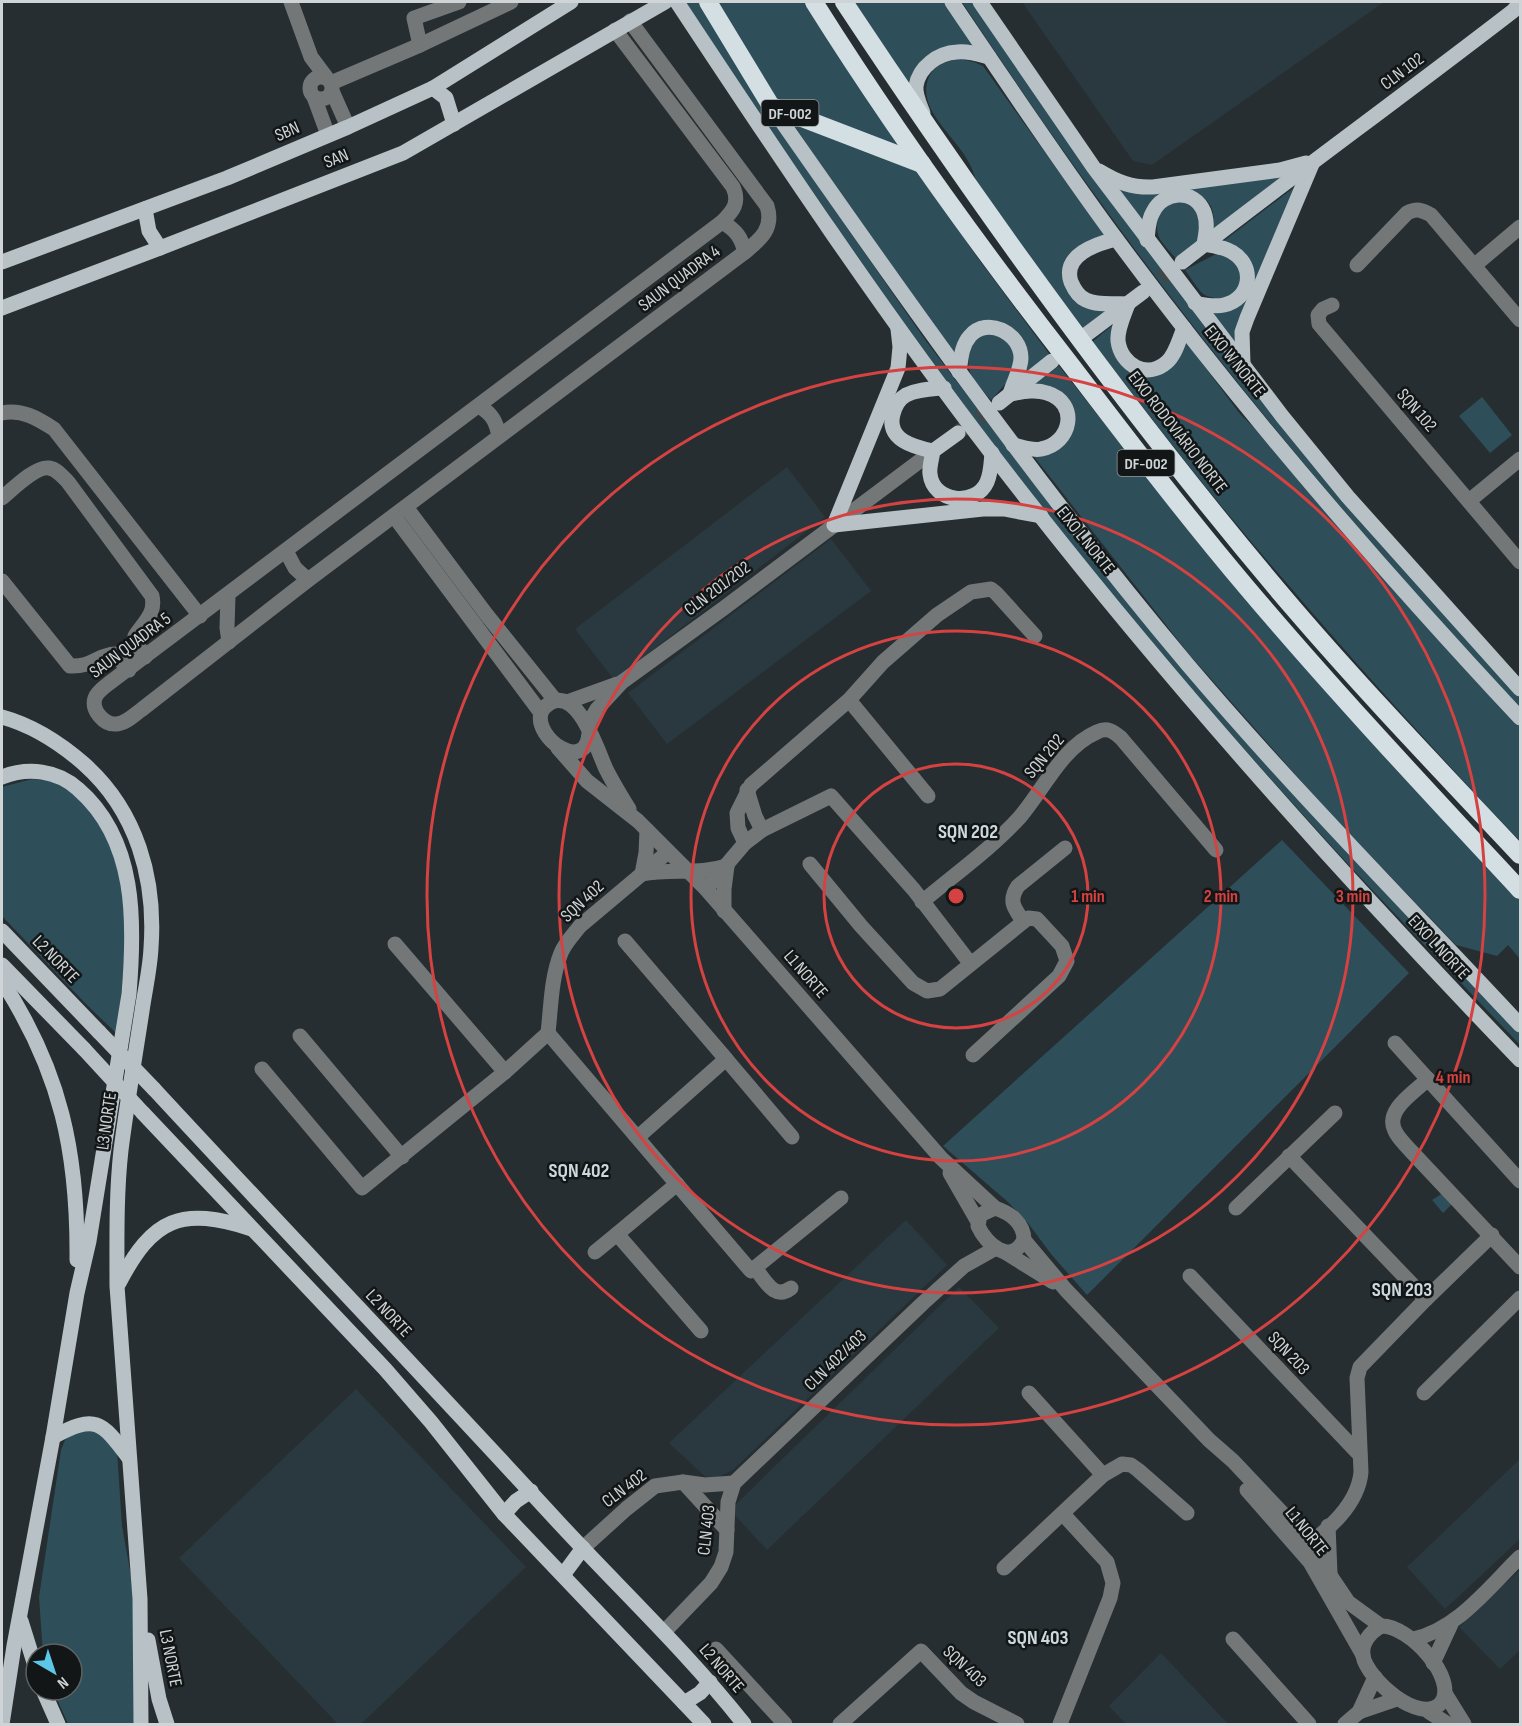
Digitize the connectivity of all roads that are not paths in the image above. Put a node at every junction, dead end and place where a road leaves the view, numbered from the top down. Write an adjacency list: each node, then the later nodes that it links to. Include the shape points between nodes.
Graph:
1 (291, 2): 17 (street, via 311,57 310,70)
2 (459, 2): 15 (street, via 414,18)
3 (511, 2): 15 (street)
4 (571, 2): 18 (main road, SBN)
5 (665, 2): 13 (main road, SAN)
6 (677, 2): 45 (main road, EIXO L NORTE)
7 (708, 2): 19 (highway, DF-002)
8 (814, 2): 25 (highway, DF-002)
9 (844, 2): 23 (highway, EIXO RODOVIÁRIO NORTE / DF-002)
10 (952, 2): 16 (main road, EIXO W NORTE)
11 (980, 2): 26 (main road, EIXO W NORTE)
12 (1518, 7): 24 (main road, CLN 102)
13 (630, 21): 14 (main road, SAN); 34 (street, SAUN QUADRA 4, via 767,206 770,223)
14 (615, 30): 20 (main road, SAN); 28 (street, SAUN QUADRA 4, via 733,187 737,195 734,209)
15 (420, 45): 17 (street)
16 (989, 57): 23 (main road, via 954,52 926,65 916,86 917,99); 30 (main road, EIXO W NORTE)
17 (323, 86): 21 (street); 22 (street)
18 (433, 88): 20 (main road, via 446,98); 21 (main road, SBN)
19 (771, 106): 25 (highway, DF-002); 50 (main road, EIXO L NORTE)
20 (454, 124): 33 (main road, SAN, via 403,153)
21 (348, 127): 22 (main road, SBN)
22 (328, 135): 27 (main road, SBN)
23 (932, 135): 100 (highway, EIXO RODOVIÁRIO NORTE / DF-002, via 1063,317 1211,508 1389,716)
24 (1313, 161): 26 (main road, via 1280,170 1153,187 1126,185); 32 (main road, CLN 102); 49 (main road, via 1242,332)
25 (922, 164): 106 (highway, DF-002, via 1034,319 1200,531 1378,738)
26 (1094, 168): 31 (main road, EIXO W NORTE)
27 (145, 209): 33 (main road, via 149,231); 35 (main road, SBN)
28 (722, 222): 34 (street, via 736,232); 53 (street, SAUN QUADRA 4)
29 (1521, 227): 37 (street)
30 (1116, 239): 41 (main road, via 1092,246 1077,257 1070,270 1071,281 1079,295 1089,302); 46 (main road, EIXO W NORTE)
31 (1147, 240): 32 (main road, via 1152,213 1158,204 1165,198 1184,194 1203,210 1207,229); 40 (main road, EIXO W NORTE)
32 (1204, 244): 36 (main road, CLN 102); 40 (main road, via 1234,252 1244,264 1248,279 1246,289 1234,301 1223,305)
33 (160, 248): 43 (main road, SAN)
34 (745, 252): 56 (street, SAUN QUADRA 4)
35 (2, 262)
36 (1182, 262)
37 (1475, 265): 38 (street, via 1431,215 1414,209); 44 (street)
38 (1357, 266)
39 (1143, 292): 41 (main road)
40 (1195, 303): 49 (main road, EIXO W NORTE)
41 (1128, 304): 46 (main road, via 1118,342 1125,356 1140,370 1165,364); 47 (main road)
42 (1332, 305): 65 (street, SQN 102, via 1318,315 1319,324)
43 (2, 308)
44 (1521, 320)
45 (898, 326): 51 (main road, EIXO L NORTE); 69 (main road, via 898,368)
46 (1184, 328): 88 (main road, EIXO W NORTE, via 1355,537)
47 (1087, 334)
48 (1052, 361): 52 (main road)
49 (1242, 364): 83 (main road, EIXO W NORTE, via 1348,497)
50 (959, 372): 52 (main road, via 969,337 983,328 999,328 1013,338 1021,360); 57 (main road, EIXO L NORTE)
51 (944, 388): 58 (main road, via 907,395 895,407 892,417 899,439); 59 (main road, EIXO L NORTE)
52 (1004, 398): 57 (main road, via 1031,390 1045,392 1060,400 1069,415 1065,431 1049,447 1040,450)
53 (479, 406): 56 (street, via 496,423); 63 (street, SAUN QUADRA 4)
54 (2, 413): 60 (street, via 32,415 54,429)
55 (958, 433): 58 (main road)
56 (499, 436): 66 (street, SAUN QUADRA 4)
57 (1013, 445): 116 (main road, EIXO L NORTE, via 1189,666)
58 (933, 451): 59 (main road, via 930,474 936,488 946,496 961,499 982,489 990,472); 69 (street, CLN 201/202)
59 (992, 453): 68 (main road, EIXO L NORTE)
60 (77, 456): 62 (street); 70 (street)
61 (1521, 459): 65 (street)
62 (59, 473): 64 (street, via 48,468 35,471); 72 (street)
63 (384, 478): 71 (street, SAUN QUADRA 5)
64 (2, 498)
65 (1469, 501): 73 (street, SQN 102)
66 (406, 507): 67 (street, SAUN QUADRA 5); 85 (street, via 486,614)
67 (394, 516): 74 (street, SAUN QUADRA 5); 86 (street)
68 (1041, 516): 69 (main road, via 983,509); 122 (main road, EIXO L NORTE, via 1187,695 1302,826)
69 (834, 525): 82 (street, CLN 201/202)
70 (145, 546): 72 (street); 77 (street)
71 (286, 551): 74 (street, via 295,568); 76 (street, SAUN QUADRA 5)
72 (127, 562): 80 (street, via 154,602 148,620 135,636)
73 (1520, 562)
74 (308, 580): 79 (street, SAUN QUADRA 5)
75 (2, 581): 81 (street, via 70,666 84,667 108,654 116,654)
76 (228, 595): 77 (street, SAUN QUADRA 5); 79 (street)
77 (200, 616): 80 (street, SAUN QUADRA 5)
78 (1035, 636): 84 (street, via 991,589 971,592 937,615 883,662)
79 (229, 642): 81 (street, SAUN QUADRA 5, via 123,722 106,722 96,712 95,698)
80 (145, 657): 81 (street, SAUN QUADRA 5)
81 (129, 670)
82 (622, 682): 85 (street, CLN 201/202); 89 (street, CLN 201/202, via 597,710)
83 (1521, 689)
84 (849, 700): 92 (street); 93 (street)
85 (561, 701): 86 (street, via 545,706); 89 (street, via 582,716)
86 (541, 713): 90 (street, via 542,723)
87 (2, 717): 148 (main road, L3 NORTE, via 40,733 96,774 131,825 146,867 151,948 121,1151)
88 (1521, 718)
89 (588, 729): 90 (street, via 587,743 582,748); 94 (street, L1 NORTE, via 617,790)
90 (558, 748): 94 (street, L1 NORTE, via 587,781)
91 (2, 777): 151 (main road, L3 NORTE, via 12,772 40,771 71,782 100,811 124,863 129,887 129,994)
92 (747, 790): 95 (street); 96 (street, via 737,813)
93 (928, 796)
94 (642, 826): 99 (street, L1 NORTE); 104 (street, via 646,853)
95 (762, 831): 96 (street); 107 (street, via 831,796)
96 (745, 843): 102 (street)
97 (1065, 848): 109 (street, via 1013,894 1011,901)
98 (1216, 850): 107 (street, SQN 202, via 1121,738 1106,729 1069,753 1019,817)
99 (668, 852): 103 (street, L1 NORTE); 104 (street, SQN 402)
100 (1521, 855)
101 (810, 864): 113 (street, via 861,926 921,989 940,989)
102 (727, 866): 103 (street, via 708,871); 105 (street); 108 (street)
103 (687, 870): 104 (street); 105 (street, L1 NORTE)
104 (642, 874): 117 (street, SQN 402, via 568,940 554,982)
105 (706, 890): 108 (street, L1 NORTE)
106 (1521, 890)
107 (922, 902): 113 (street)
108 (724, 911): 131 (street, L1 NORTE)
109 (1023, 921): 113 (street); 120 (street, via 1037,919 1062,946 1067,961 1059,976)
110 (2, 931): 164 (main road, L2 NORTE, bridge)
111 (625, 941): 121 (street)
112 (395, 944): 124 (street)
113 (970, 963)
114 (2, 965): 138 (main road, bridge)
115 (2, 981): 151 (main road, via 43,1058 65,1121 77,1207)
116 (1521, 1025)
117 (548, 1033): 124 (street); 127 (street)
118 (300, 1036): 130 (street)
119 (1395, 1043): 125 (street)
120 (973, 1055)
121 (726, 1059): 127 (street); 128 (street)
122 (1521, 1060)
123 (262, 1069): 130 (street, via 362,1188)
124 (505, 1072): 130 (street)
125 (1428, 1079): 132 (street); 140 (street, via 1393,1115 1395,1132)
126 (1335, 1113): 129 (street)
127 (638, 1137): 133 (street)
128 (792, 1137)
129 (1289, 1156): 136 (street); 153 (street)
130 (402, 1157)
131 (941, 1158): 135 (street, L1 NORTE); 137 (street, L1 NORTE)
132 (1521, 1181)
133 (677, 1184): 139 (street); 146 (street, via 751,1271)
134 (841, 1197): 146 (street)
135 (995, 1208): 137 (street, via 980,1215); 141 (street, via 1015,1219)
136 (1236, 1208)
137 (979, 1227): 142 (street); 144 (street, CLN 402/403)
138 (256, 1230): 148 (main road, via 216,1219 195,1218 163,1226 140,1247); 166 (main road, via 405,1390)
139 (617, 1234): 143 (street); 154 (street)
140 (1492, 1236): 145 (street); 153 (street)
141 (1024, 1240): 142 (street, via 1014,1251); 150 (street, L1 NORTE)
142 (999, 1250): 144 (street, CLN 402/403); 150 (street, L1 NORTE)
143 (595, 1252)
144 (964, 1266): 163 (street, CLN 402/403)
145 (1521, 1267)
146 (755, 1268): 149 (street, via 772,1290 781,1293)
147 (1190, 1276): 159 (street, SQN 203)
148 (117, 1286): 160 (main road, L3 NORTE)
149 (791, 1288)
150 (1066, 1290): 158 (street, L1 NORTE)
151 (77, 1293): 157 (main road, L3 NORTE)
152 (1521, 1298): 156 (street)
153 (1426, 1299): 159 (street, via 1360,1367)
154 (700, 1331)
155 (1029, 1393): 161 (street)
156 (1424, 1393)
157 (53, 1437): 160 (main road, via 93,1423 112,1435); 178 (main road, L3 NORTE)
158 (1209, 1440): 169 (street, L1 NORTE); 171 (street, L1 NORTE, via 1247,1491)
159 (1360, 1455): 168 (street, via 1356,1495)
160 (129, 1458): 177 (main road, L3 NORTE)
161 (1103, 1475): 165 (street, via 1122,1464 1131,1466); 167 (street)
162 (683, 1482): 163 (street, CLN 402); 170 (street); 172 (street, CLN 402, via 655,1486)
163 (734, 1482): 170 (street, CLN 403, via 728,1502)
164 (531, 1491): 166 (main road); 172 (main road, L2 NORTE)
165 (1187, 1513)
166 (504, 1514): 176 (main road)
167 (1064, 1514): 174 (street); 206 (street, via 1107,1562 1113,1583)
168 (1330, 1524): 169 (street); 171 (street); 175 (street)
169 (1295, 1527): 171 (street, L1 NORTE)
170 (727, 1530): 181 (street, CLN 403, via 726,1552 711,1583)
171 (1305, 1547): 175 (street, L1 NORTE); 187 (street, L1 NORTE)
172 (583, 1548): 176 (main road); 181 (main road, L2 NORTE)
173 (1521, 1557): 179 (street)
174 (1004, 1568)
175 (1330, 1573): 180 (street, L1 NORTE, via 1348,1602)
176 (563, 1575): 194 (main road)
177 (140, 1599): 199 (main road, L3 NORTE); 200 (main road, L3 NORTE)
178 (20, 1618): 184 (main road, L3 NORTE); 185 (main road, L3 NORTE)
179 (1451, 1624): 183 (street); 188 (street)
180 (1381, 1626): 183 (street, L1 NORTE); 187 (street, via 1370,1634)
181 (663, 1632): 190 (main road, L2 NORTE)
182 (1233, 1639): 207 (street)
183 (1413, 1639): 188 (street)
184 (28, 1642)
185 (8, 1644): 197 (main road, L3 NORTE)
186 (717, 1649): 203 (street)
187 (1363, 1655): 189 (street, L1 NORTE)
188 (1433, 1663): 191 (street)
189 (1376, 1677): 192 (street, L1 NORTE); 196 (street)
190 (710, 1682): 194 (main road); 202 (main road, L2 NORTE)
191 (1446, 1695): 195 (street); 210 (street)
192 (1397, 1699): 195 (street, via 1416,1710); 196 (street)
193 (48, 1702): 198 (main road)
194 (684, 1703): 201 (main road)
195 (1429, 1712): 209 (street)
196 (1359, 1713): 208 (street)
197 (2, 1725)
198 (58, 1725)
199 (141, 1725)
200 (167, 1725)
201 (704, 1725)
202 (744, 1725)
203 (785, 1725)
204 (840, 1725): 205 (street, SQN 403, via 921,1651 961,1693)
205 (1017, 1725)
206 (1060, 1725)
207 (1309, 1725)
208 (1345, 1725)
209 (1448, 1725)
210 (1464, 1725)

